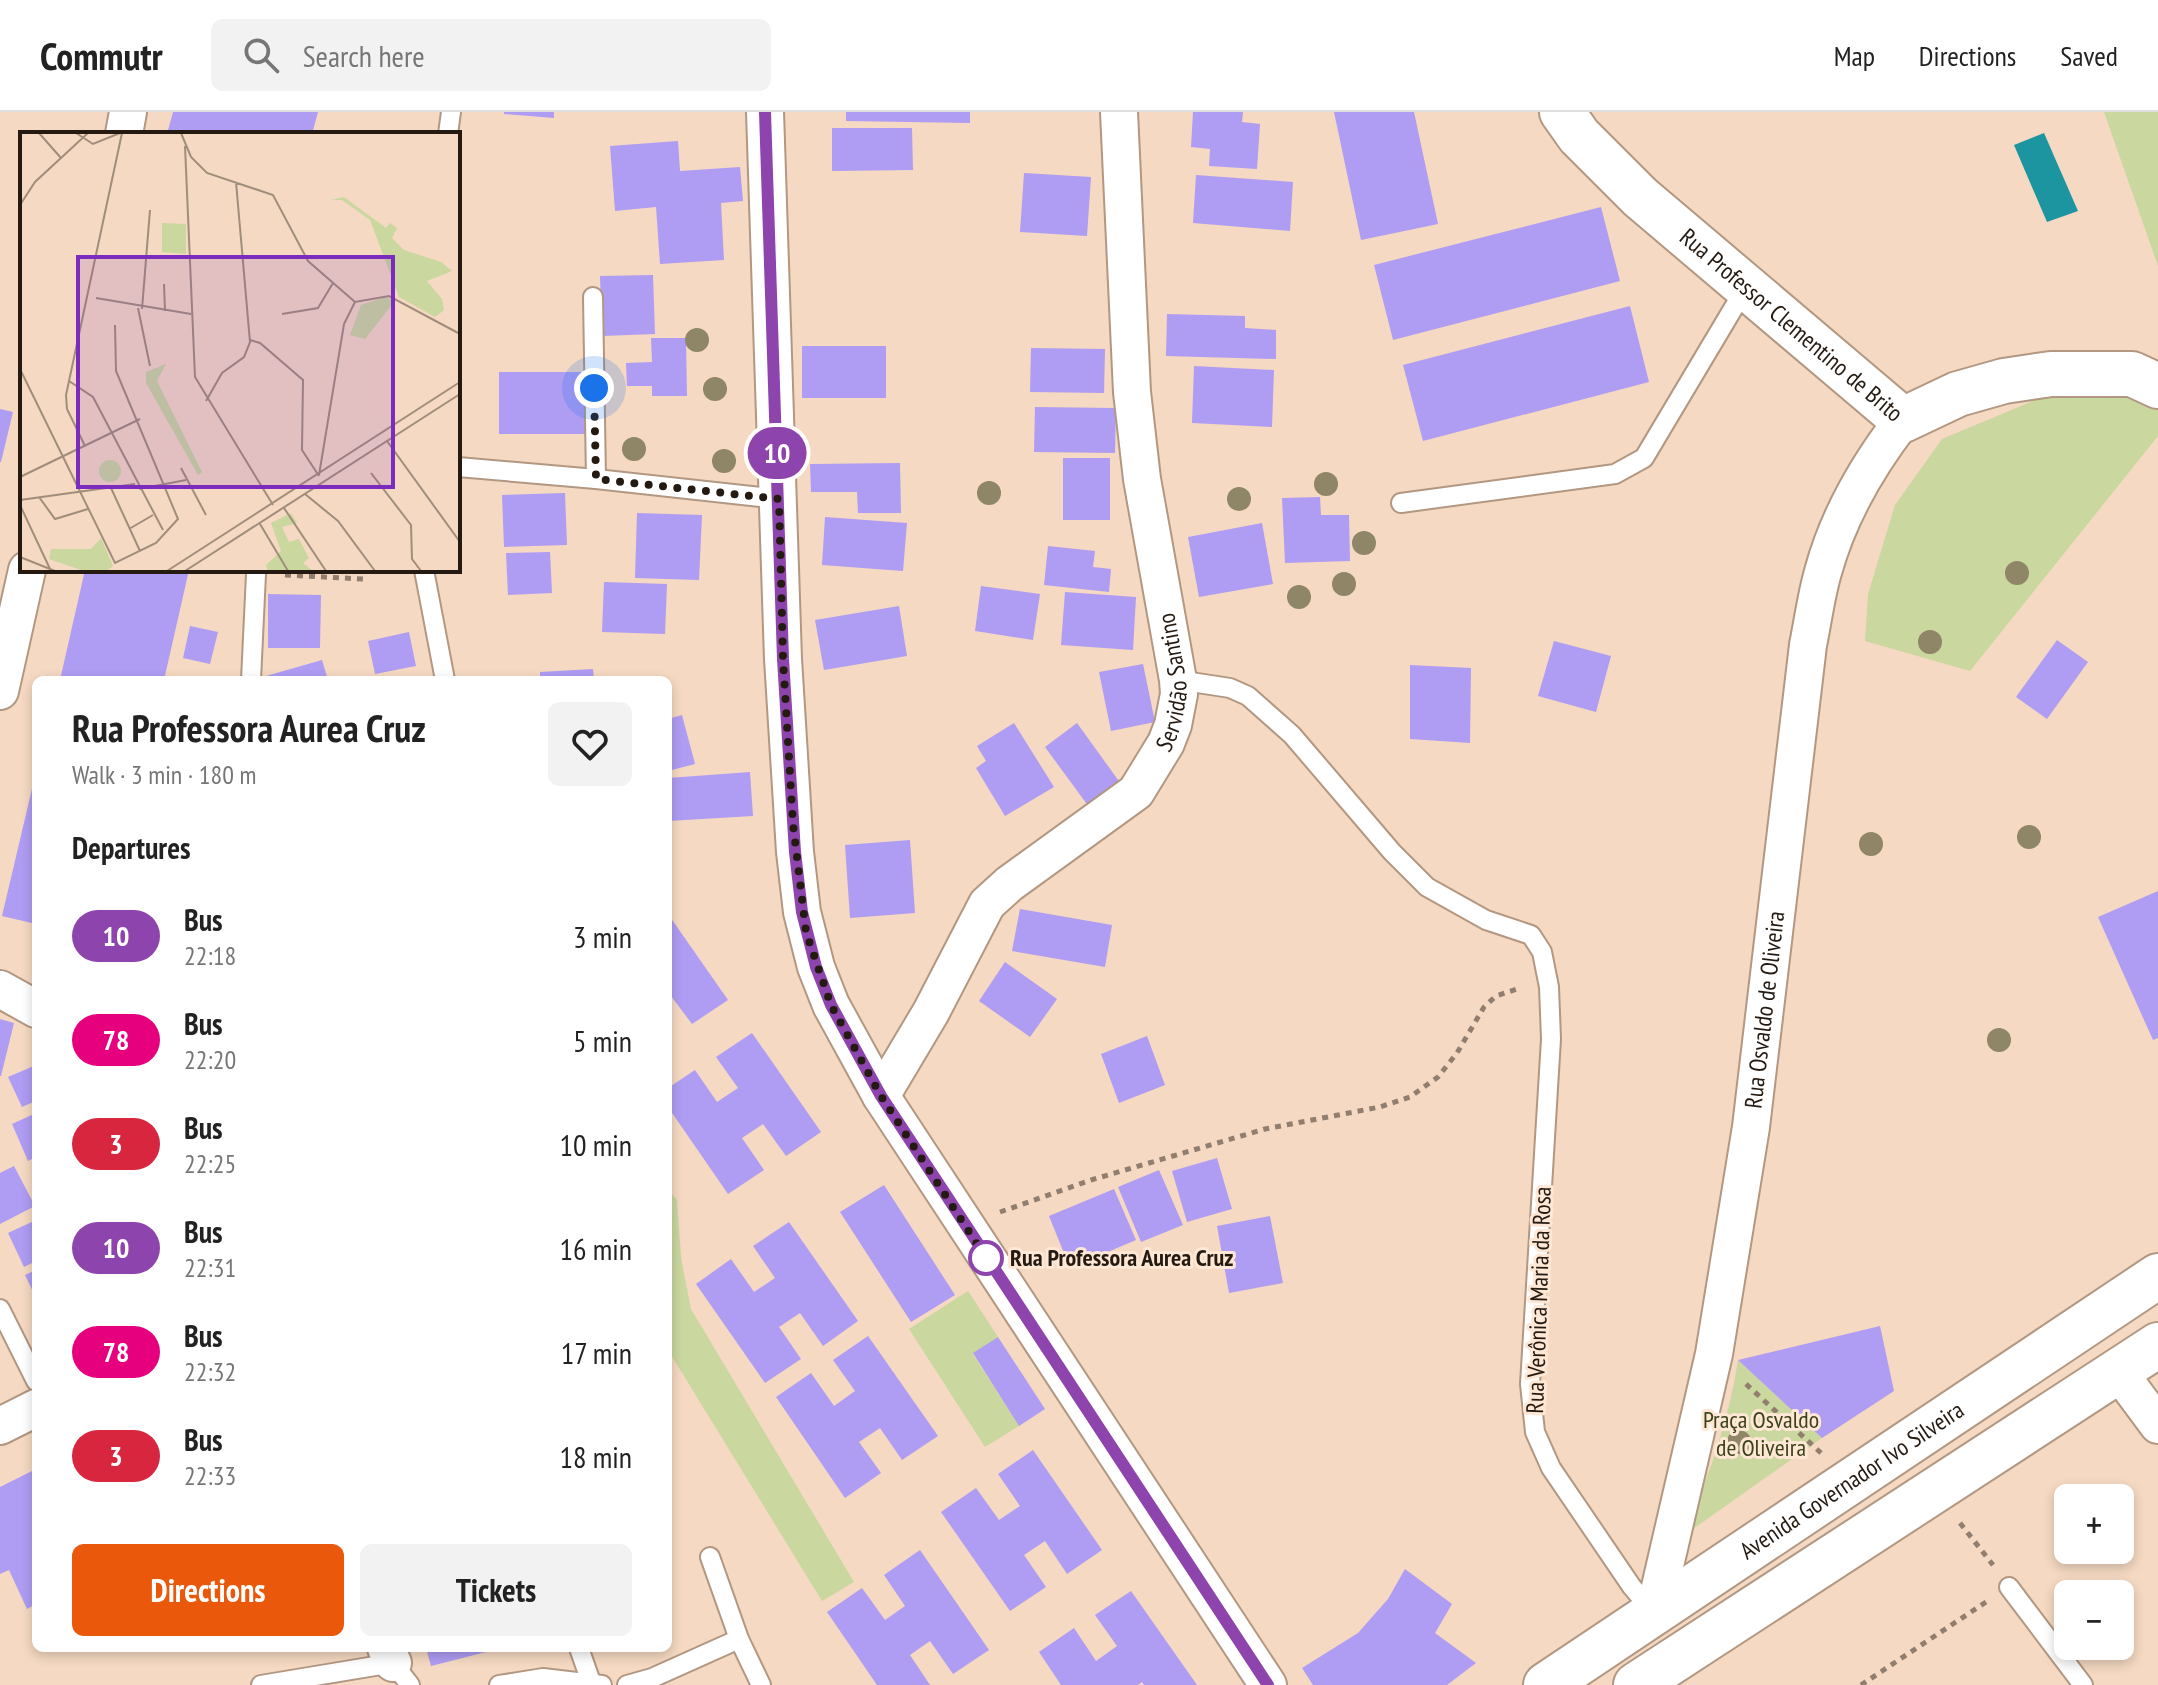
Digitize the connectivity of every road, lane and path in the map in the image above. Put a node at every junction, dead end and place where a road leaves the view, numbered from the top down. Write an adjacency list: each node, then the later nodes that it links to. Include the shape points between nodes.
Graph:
1 (128, 112): 6 (street)
2 (451, 112): 7 (lane)
3 (765, 112): 14 (street)
4 (1119, 112): 22 (street, Servidão Santino, via 1132,392)
5 (1562, 112): 8 (main road, Rua Professor Clementino de Brito, via 1640,197)
6 (124, 132)
7 (448, 132)
8 (1746, 287): 11 (main road, Rua Professor Clementino de Brito); 15 (lane, via 1644,458 1615,474)
9 (593, 297): 13 (lane)
10 (2158, 386): 11 (main road, Rua Professor Clementino de Brito, via 2132,374 2051,374 1958,394)
11 (1903, 420): 32 (street, Rua Osvaldo de Oliveira, via 1878,451 1846,511 1820,586 1808,645 1751,1127)
12 (460, 467): 13 (lane)
13 (596, 479): 14 (lane)
14 (779, 499): 27 (street, via 783,659 802,912 831,1005)
15 (1401, 503)
16 (27, 572): 23 (street)
17 (364, 572): 19 (path, via 363,579)
18 (424, 572): 21 (lane)
19 (256, 574): 20 (lane)
20 (251, 676)
21 (444, 676)
22 (1178, 680): 24 (lane, Rua Verônica Maria da Rosa, via 1248,696 1292,735 1427,887 1486,920 1531,935 1542,952); 27 (street, Servidão Santino, via 1169,734 1136,792 987,904)
23 (0, 691)
24 (1549, 987): 28 (path, via 1496,996 1438,1077 1410,1097 1265,1129); 42 (lane, Rua Verônica Maria da Rosa, via 1551,1039 1530,1384 1535,1432 1559,1481)
25 (0, 989): 26 (street)
26 (32, 1007)
27 (881, 1096): 52 (street)
28 (991, 1215)
29 (2158, 1276): 38 (main road, Avenida Governador Ivo Silveira)
30 (0, 1309): 34 (lane)
31 (2158, 1345): 33 (main road)
32 (1714, 1354): 38 (path); 42 (street, Rua Osvaldo de Oliveira)
33 (2118, 1371): 36 (street); 39 (main road)
34 (32, 1373)
35 (32, 1410): 37 (street)
36 (2158, 1425)
37 (0, 1426)
38 (1851, 1481): 42 (main road, Avenida Governador Ivo Silveira)
39 (1936, 1492): 41 (path); 54 (main road)
40 (710, 1557): 43 (lane)
41 (2009, 1587): 55 (path); 56 (lane)
42 (1654, 1613): 53 (main road, Avenida Governador Ivo Silveira)
43 (739, 1639): 50 (lane); 51 (lane)
44 (580, 1652): 48 (lane)
45 (396, 1665): 46 (lane)
46 (261, 1685)
47 (499, 1685): 48 (lane, via 543,1678)
48 (592, 1685): 49 (lane)
49 (602, 1685)
50 (627, 1685)
51 (761, 1685)
52 (1268, 1685)
53 (1546, 1685)
54 (1636, 1685)
55 (1861, 1685)
56 (2083, 1685)

